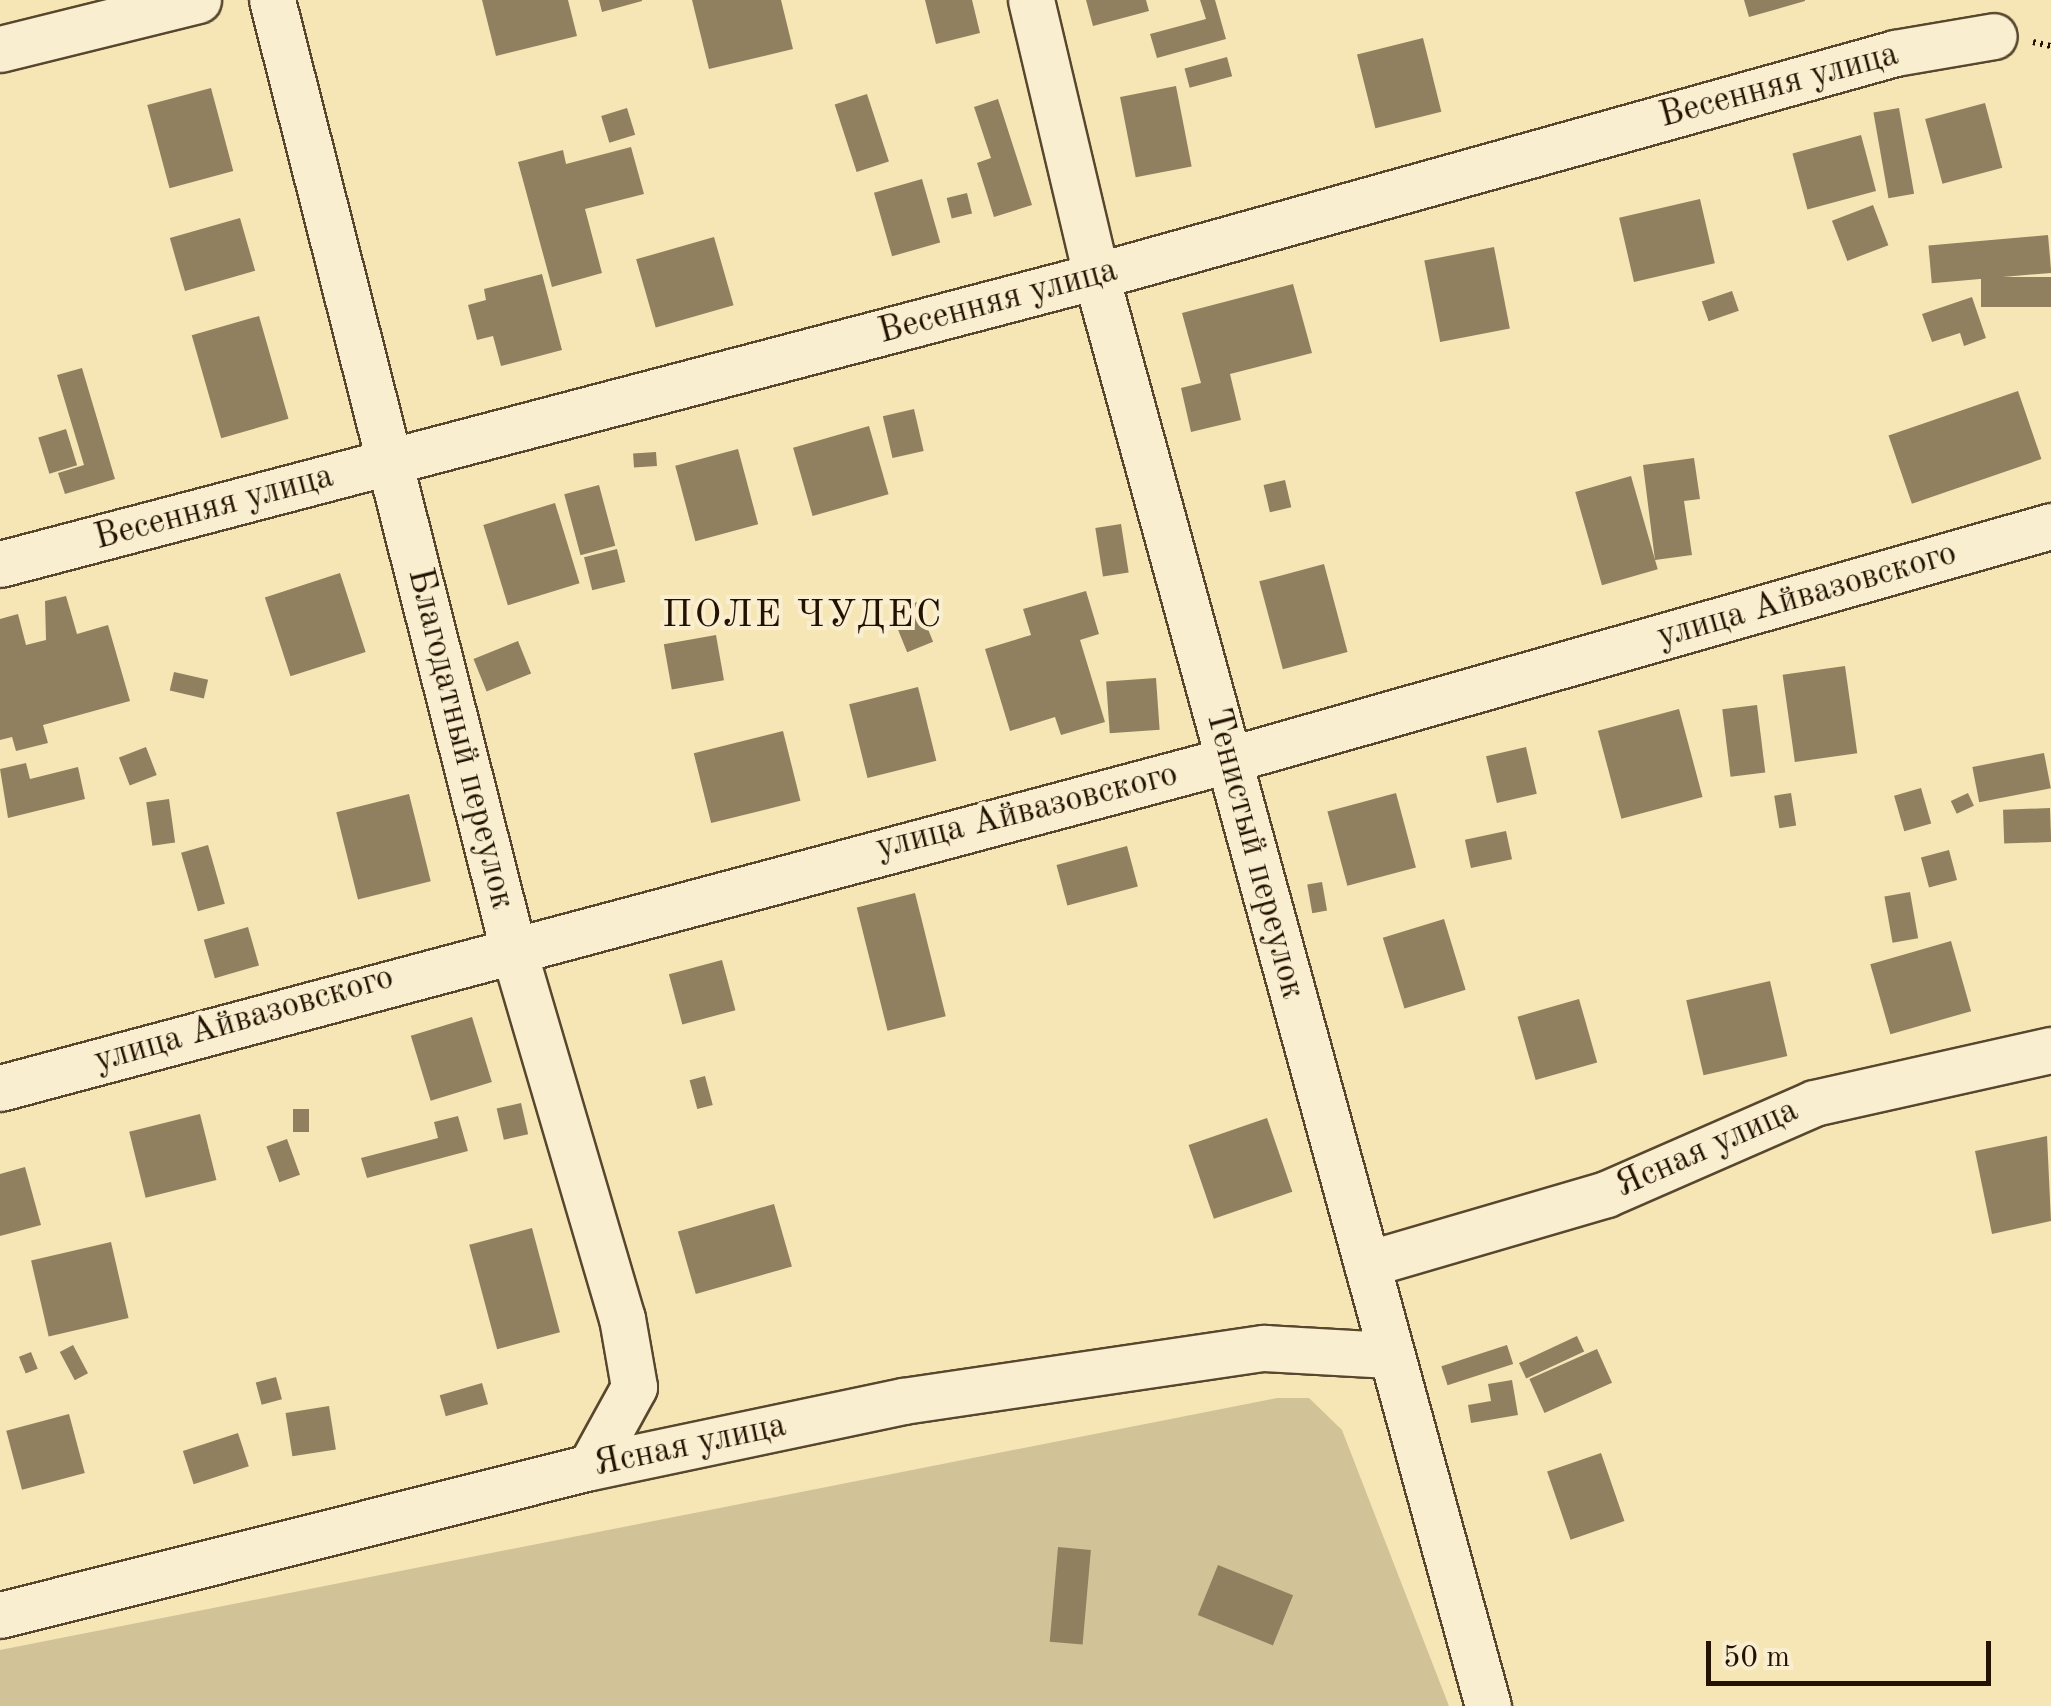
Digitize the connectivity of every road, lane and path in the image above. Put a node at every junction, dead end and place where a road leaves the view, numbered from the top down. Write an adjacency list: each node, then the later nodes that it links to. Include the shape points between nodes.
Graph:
1 (198, 0): 5 (street)
2 (272, 0): 7 (street, Благодатный переулок)
3 (1031, 0): 6 (street, Тенистый переулок)
4 (1994, 36): 6 (street, Весенняя улица, via 1895,53)
5 (0, 48)
6 (1096, 276): 7 (street, Весенняя улица); 10 (street, Тенистый переулок)
7 (390, 461): 9 (street, Весенняя улица); 11 (street, Благодатный переулок)
8 (2051, 526): 10 (street, улица Айвазовского)
9 (0, 564)
10 (1228, 760): 11 (street, улица Айвазовского); 14 (street, Тенистый переулок)
11 (512, 945): 13 (street, улица Айвазовского); 16 (street, Благодатный переулок, via 622,1318 634,1387)
12 (2051, 1050): 14 (street, Ясная улица, via 1814,1102 1606,1194)
13 (0, 1088)
14 (1367, 1264): 15 (street, Тенистый переулок)
15 (1391, 1355): 16 (street, Ясная улица, via 1264,1348 1112,1369 902,1401); 18 (street, Тенистый переулок)
16 (590, 1467): 17 (street, Ясная улица)
17 (0, 1614)
18 (1488, 1706)

